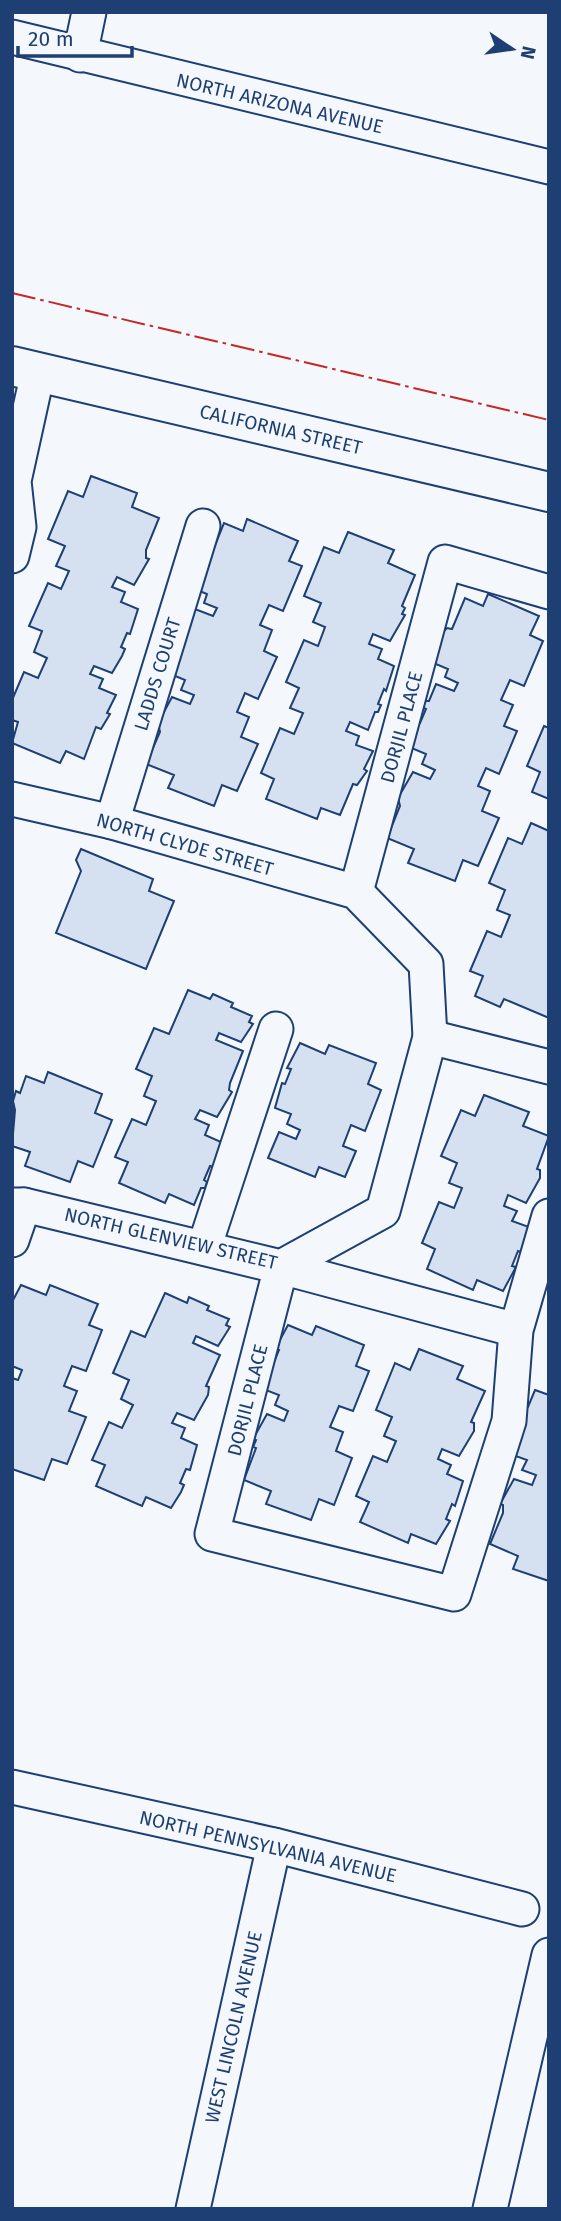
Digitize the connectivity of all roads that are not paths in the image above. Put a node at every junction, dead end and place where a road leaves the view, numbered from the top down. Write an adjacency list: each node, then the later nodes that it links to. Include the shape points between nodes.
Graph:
1 (89, 12): 3 (street)
2 (12, 37): 3 (street, NORTH ARIZONA AVENUE)
3 (80, 55): 4 (street, NORTH ARIZONA AVENUE)
4 (549, 167)
5 (25, 369): 6 (street, CALIFORNIA STREET); 8 (street, via 14,481 19,527)
6 (549, 492)
7 (203, 526): 11 (street, LADDS COURT)
8 (12, 556)
9 (549, 592): 12 (street, DORJIL PLACE, via 445,562)
10 (12, 799): 11 (street, NORTH CLYDE STREET)
11 (112, 822): 12 (street, NORTH CLYDE STREET)
12 (356, 892): 14 (street, NORTH GLENVIEW STREET, via 426,964)
13 (276, 1029): 19 (street)
14 (430, 1037): 15 (street); 20 (street, NORTH GLENVIEW STREET, via 383,1211)
15 (549, 1067)
16 (18, 1205): 18 (street); 19 (street, NORTH GLENVIEW STREET)
17 (549, 1216): 21 (street)
18 (12, 1240)
19 (204, 1248): 20 (street, NORTH GLENVIEW STREET)
20 (281, 1266): 21 (street); 21 (street, DORJIL PLACE, via 212,1534 454,1594 509,1421)
21 (516, 1330)
22 (12, 1787): 23 (street, NORTH PENNSYLVANIA AVENUE)
23 (274, 1845): 24 (street, NORTH PENNSYLVANIA AVENUE); 26 (street, WEST LINCOLN AVENUE)
24 (522, 1909)
25 (549, 1955): 27 (street)
26 (192, 2209)
27 (490, 2209)

